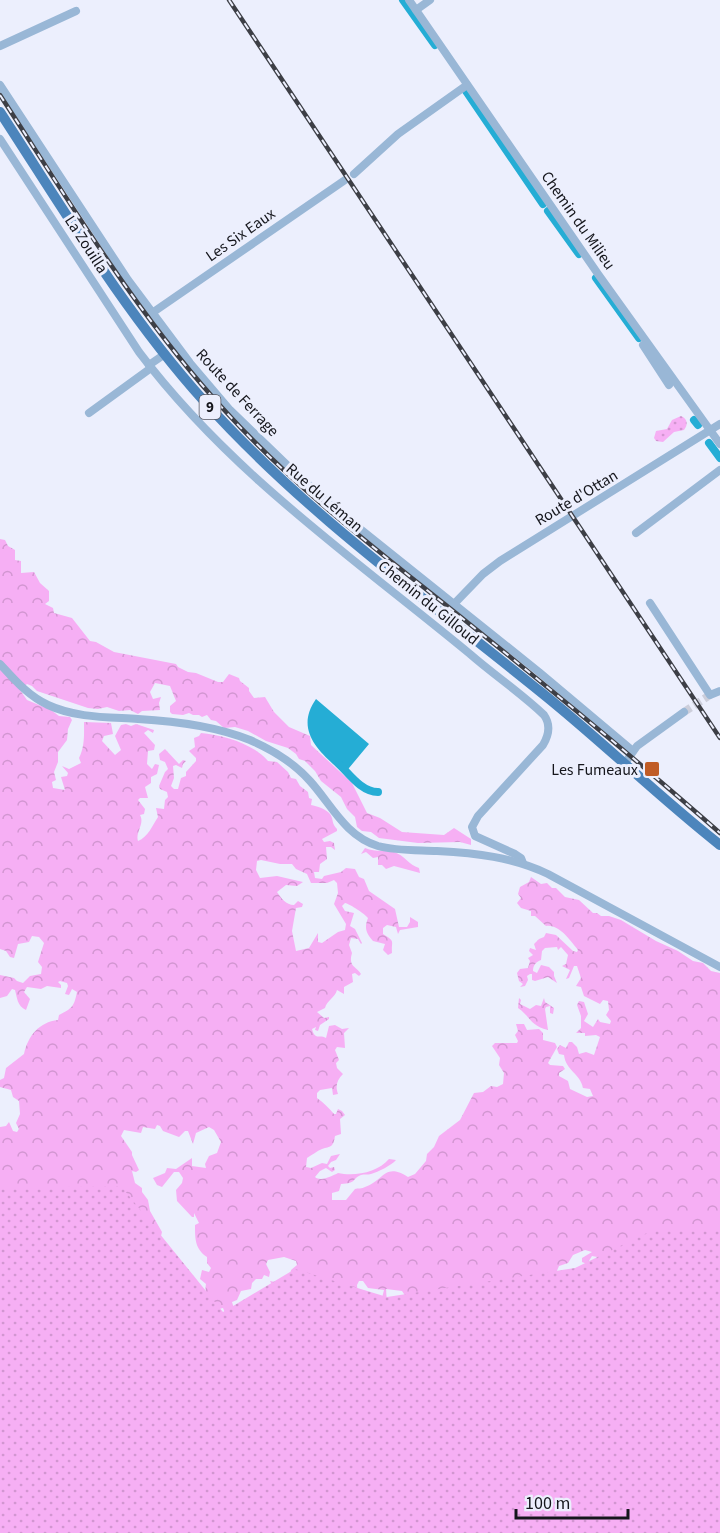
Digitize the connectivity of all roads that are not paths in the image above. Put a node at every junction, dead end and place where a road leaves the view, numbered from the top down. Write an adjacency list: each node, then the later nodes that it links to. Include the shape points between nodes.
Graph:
1 (409, 0): 3 (street, Chemin du Milieu)
2 (430, 0): 3 (street)
3 (416, 10): 7 (street, Chemin du Milieu)
4 (76, 11): 5 (street)
5 (0, 46)
6 (0, 85): 12 (street, Route de Ferrage)
7 (467, 86): 10 (street, via 398,134); 19 (street, Chemin du Milieu)
8 (0, 112): 14 (main road, Rue du Léman / 9, via 104,270)
9 (0, 139): 15 (street, La Zouilla)
10 (354, 174)
11 (345, 180): 12 (street, Les Six Eaux)
12 (152, 314): 24 (street, Route de Ferrage, via 230,410 288,466)
13 (643, 345): 16 (street)
14 (165, 354): 15 (street); 29 (main road, Rue du Léman / 9, via 222,420 305,500)
15 (150, 367): 17 (street); 33 (street, Chemin du Gilloud, via 224,446 298,516 544,715 549,731 543,745 472,827 475,836 515,854)
16 (669, 386)
17 (89, 413)
18 (720, 424): 19 (street, Route d'Ottan)
19 (711, 430): 20 (street, Chemin du Milieu); 24 (street, Route d'Ottan, via 500,561)
20 (720, 444)
21 (720, 470): 22 (street)
22 (636, 533)
23 (650, 603): 26 (street, via 710,695)
24 (454, 604): 28 (street, Route de Ferrage)
25 (0, 664): 33 (street, via 28,692 63,710 193,725 257,743 299,771 344,824 373,844 392,849 485,855)
26 (720, 691)
27 (684, 712): 28 (street)
28 (633, 751): 29 (street)
29 (625, 763): 30 (main road, Rue du Léman / 9)
30 (706, 834): 31 (main road, Rue du Léman / 9); 32 (main road, Rue du Léman / 9)
31 (720, 845)
32 (720, 850)
33 (523, 863): 34 (street)
34 (720, 967)

